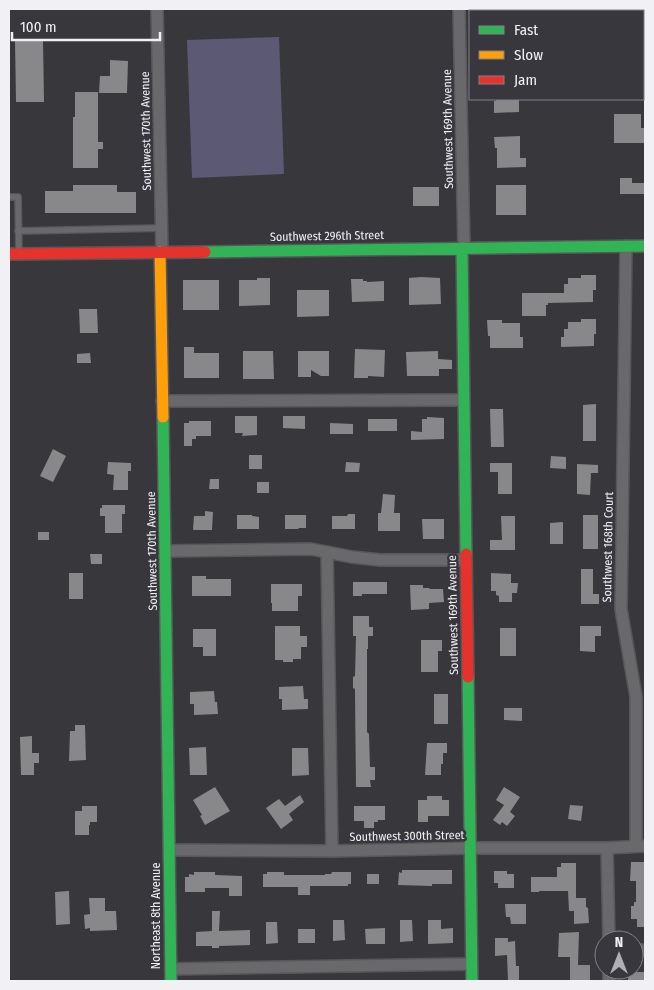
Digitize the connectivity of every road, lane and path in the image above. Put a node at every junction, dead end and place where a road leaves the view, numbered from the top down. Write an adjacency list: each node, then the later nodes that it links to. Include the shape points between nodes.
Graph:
1 (157, 9): 4 (street, Southwest 170th Avenue)
2 (460, 9): 8 (street, Southwest 169th Avenue)
3 (9, 197): 5 (lane, via 18,197)
4 (162, 228): 5 (lane); 9 (street, Southwest 170th Avenue)
5 (18, 231): 10 (lane)
6 (626, 246): 7 (street, Southwest 296th Street); 8 (street, Southwest 296th Street); 16 (street, Southwest 168th Court, via 621,609 636,697)
7 (645, 246)
8 (463, 248): 9 (street, Southwest 296th Street); 11 (street, Southwest 169th Avenue)
9 (161, 252): 10 (street, Southwest 296th Street); 12 (street, Southwest 170th Avenue)
10 (14, 254)
11 (463, 400): 12 (street); 15 (street, Southwest 169th Avenue)
12 (162, 401): 13 (street, Southwest 170th Avenue)
13 (166, 551): 14 (street, via 311,549); 19 (street, Southwest 170th Avenue)
14 (327, 552): 15 (street, via 380,560); 20 (street)
15 (466, 560): 17 (street, Southwest 169th Avenue)
16 (641, 846): 18 (street, Southwest 300th Street)
17 (470, 848): 18 (street, Southwest 300th Street); 20 (street, Southwest 300th Street); 22 (street, Southwest 169th Avenue)
18 (607, 848): 21 (street)
19 (170, 850): 20 (street, Southwest 300th Street); 23 (street, Northeast 8th Avenue)
20 (332, 851)
21 (609, 930)
22 (471, 964): 23 (street); 24 (street, Southwest 169th Avenue)
23 (171, 975)
24 (472, 981)

